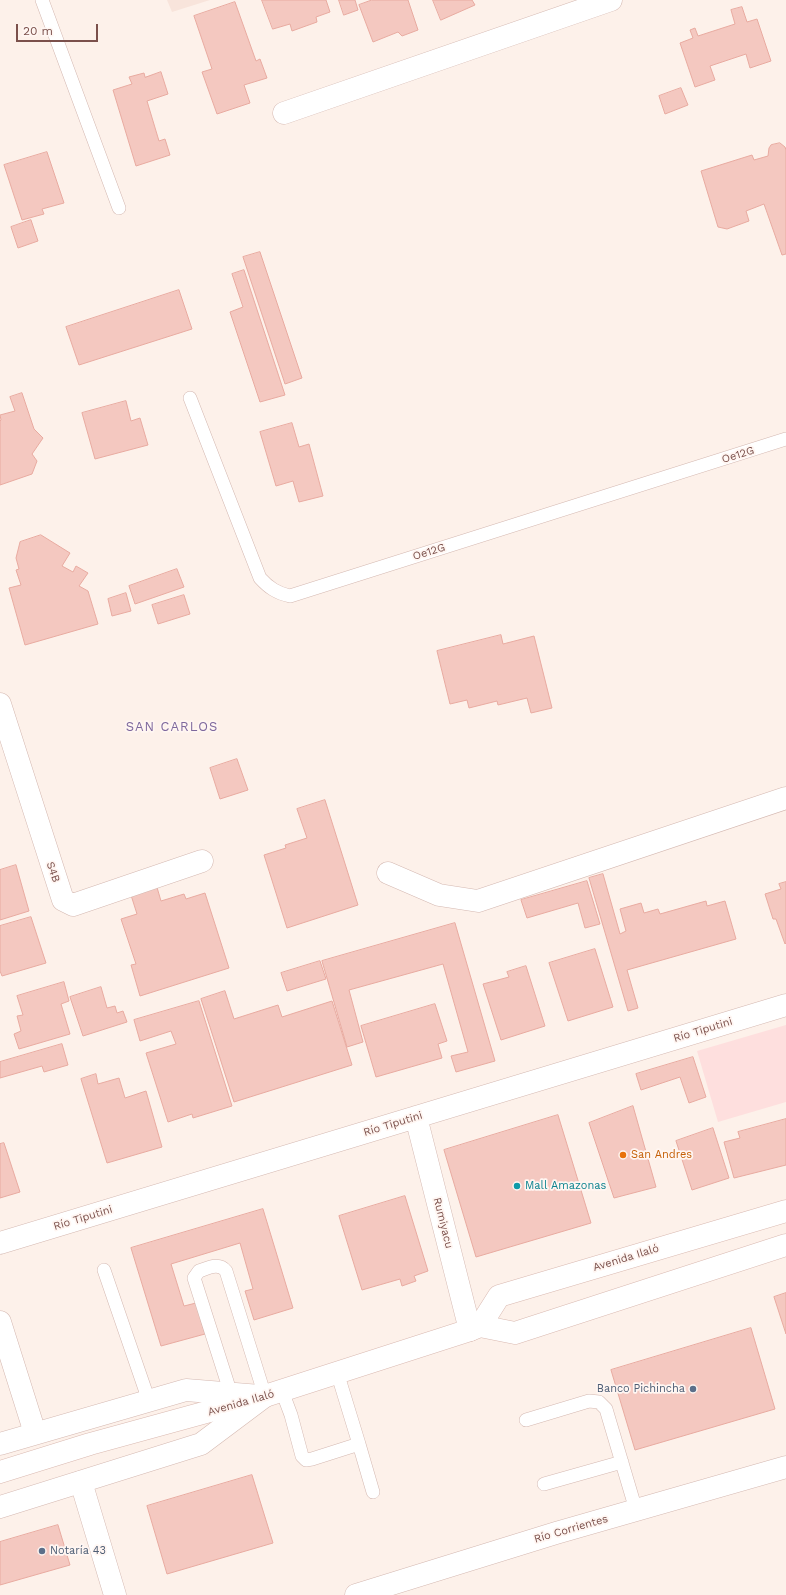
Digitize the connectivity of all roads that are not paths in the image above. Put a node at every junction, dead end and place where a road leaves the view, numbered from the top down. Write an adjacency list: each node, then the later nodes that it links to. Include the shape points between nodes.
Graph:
1 (42, 0): 4 (lane)
2 (611, 0): 3 (street)
3 (284, 113)
4 (119, 208)
5 (190, 398): 6 (lane, Oe12G, via 260,578 280,594 290,596)
6 (786, 439)
7 (0, 704): 9 (street, S4B, via 63,900 73,906)
8 (786, 798): 10 (street, via 478,901 439,895)
9 (202, 861)
10 (388, 873)
11 (786, 1004): 12 (street, Río Tiputini)
12 (416, 1117): 14 (street, Río Tiputini); 18 (street, Rumiyacu)
13 (786, 1211): 18 (street, Avenida Ilaló, via 499,1296)
14 (0, 1243)
15 (786, 1245): 18 (street, Avenida Ilaló, via 515,1333)
16 (104, 1270): 22 (lane)
17 (0, 1322): 24 (street)
18 (475, 1328): 19 (street, Avenida Ilaló)
19 (336, 1372): 21 (street, Avenida Ilaló); 26 (lane)
20 (231, 1394): 21 (street); 21 (lane, via 194,1278 199,1271 217,1266 223,1267 226,1271); 22 (street, via 186,1390)
21 (274, 1394): 26 (lane, via 291,1415 302,1456 306,1460); 29 (street, Avenida Ilaló, via 90,1444); 30 (street, via 201,1444)
22 (149, 1401): 24 (street)
23 (526, 1420): 27 (lane, via 589,1401 599,1402 606,1408)
24 (35, 1433): 25 (street)
25 (0, 1444)
26 (359, 1444): 32 (lane)
27 (622, 1462): 31 (lane); 34 (lane)
28 (786, 1466): 34 (street, Río Corrientes)
29 (0, 1472)
30 (81, 1482): 33 (street); 35 (street)
31 (544, 1484)
32 (373, 1492)
33 (0, 1507)
34 (636, 1510): 36 (street, Río Corrientes)
35 (115, 1595)
36 (356, 1595)

